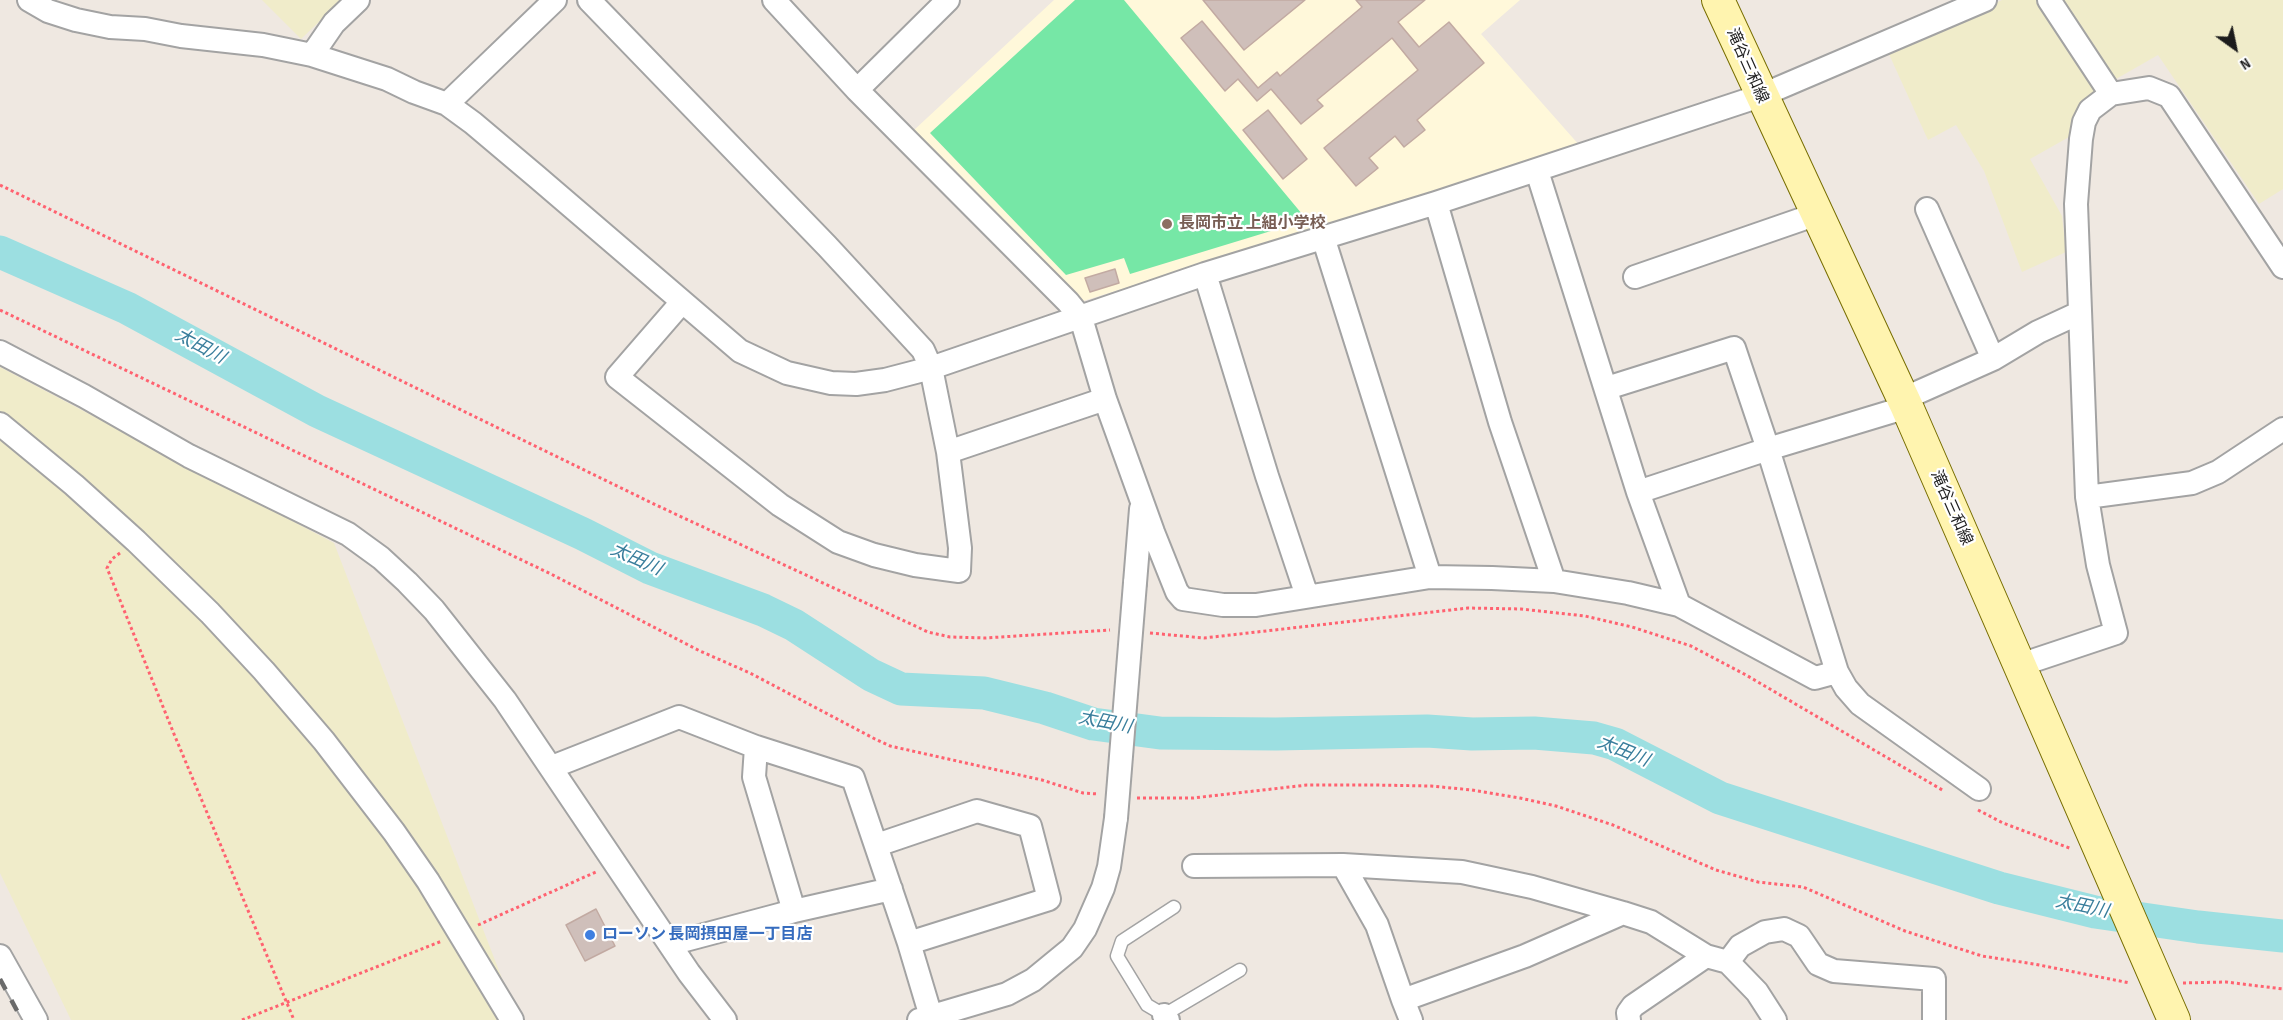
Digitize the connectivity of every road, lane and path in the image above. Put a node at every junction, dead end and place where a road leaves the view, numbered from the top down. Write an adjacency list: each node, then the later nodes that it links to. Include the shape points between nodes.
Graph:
1 (29, 0): 10 (street, via 76,20 110,27 263,45)
2 (358, 0): 10 (street, via 334,23)
3 (555, 0): 14 (street)
4 (589, 0): 30 (street, via 827,246 923,351)
5 (774, 0): 11 (street)
6 (948, 0): 11 (street)
7 (1718, 0): 13 (main road, 滝谷三和線)
8 (1985, 0): 13 (street)
9 (2049, 0): 12 (street)
10 (312, 55): 14 (street, via 387,79)
11 (857, 90): 27 (street)
12 (2111, 94): 21 (street, via 2149,88 2169,96); 26 (street, via 2090,110 2081,139 2076,204)
13 (1760, 96): 15 (street); 19 (main road, 滝谷三和線)
14 (447, 104): 24 (street, via 483,130)
15 (1537, 171): 17 (street); 31 (street)
16 (0, 185): 46 (path, via 656,505 928,632 985,638)
17 (1436, 203): 20 (street); 43 (street, via 1500,423)
18 (1927, 209): 29 (street)
19 (1816, 214): 23 (street); 33 (main road, 滝谷三和線)
20 (1323, 237): 22 (street); 42 (street)
21 (2283, 267)
22 (1205, 274): 27 (street); 44 (street)
23 (1635, 277)
24 (682, 302): 30 (street, via 740,351 787,373 856,384); 37 (street, via 617,377 780,505 838,542 874,555 959,572 960,548)
25 (0, 310): 52 (path, via 541,570 890,746 1083,793)
26 (2079, 313): 29 (street); 39 (street)
27 (1081, 318): 30 (street); 32 (street)
28 (0, 352): 51 (street, via 189,456 348,534 381,558 434,610)
29 (1993, 359): 33 (street)
30 (931, 368): 37 (street)
31 (1607, 388): 36 (street, via 1734,348); 38 (street)
32 (1105, 399): 37 (street); 40 (street)
33 (1905, 403): 36 (street); 48 (main road, 滝谷三和線)
34 (0, 424): 41 (street)
35 (2283, 429): 39 (street, via 2218,472 2192,483)
36 (1768, 449): 38 (street); 49 (street)
37 (948, 452)
38 (1638, 492): 45 (street)
39 (2087, 497): 48 (street, via 2098,565 2116,633)
40 (1142, 499): 44 (street, via 1183,599 1223,605); 75 (street, bridge, via 1116,818 1103,888 1072,948 1033,980 1007,994)
41 (136, 542): 72 (path, via 112,558 107,568); 79 (street, via 226,630 324,741 428,881)
42 (1430, 578): 43 (street); 44 (street)
43 (1554, 581): 45 (street)
44 (1307, 596)
45 (1679, 605): 49 (street, via 1815,678)
46 (1116, 630)
47 (1145, 633): 53 (path, via 1204,638 1468,608 1585,616 1691,646)
48 (2020, 665): 57 (main road, 滝谷三和線)
49 (1837, 672): 54 (street, via 1860,704)
50 (756, 747): 51 (street, via 679,717); 56 (street, via 853,777); 62 (street, via 754,777)
51 (552, 767): 65 (street)
52 (1105, 794)
53 (1952, 796)
54 (1975, 797): 57 (path, via 2003,823)
55 (1135, 798): 71 (path, via 1193,798 1306,785 1373,785 1431,786 1520,798 1613,825 1716,870 1758,882 1803,887 1905,931 1983,956)
56 (877, 845): 60 (street); 64 (street, via 976,811 1030,826 1049,899)
57 (2089, 853): 71 (main road, 滝谷三和線)
58 (1343, 865): 59 (street); 63 (street, via 1462,872 1532,887); 73 (street, via 1377,925)
59 (1194, 866)
60 (891, 889): 62 (street); 64 (street)
61 (1174, 908): 74 (lane, via 1122,941 1117,956 1148,1005)
62 (794, 911): 65 (street)
63 (1623, 914): 67 (street, via 1651,922); 73 (street)
64 (909, 943): 75 (street)
65 (670, 944): 80 (street, via 688,974)
66 (0, 956): 76 (street)
67 (1706, 956): 68 (street); 81 (street, via 1633,1006)
68 (1728, 962): 82 (street, via 1757,992); 83 (street, via 1740,946 1765,932 1784,929 1799,936 1818,963 1833,971 1934,979)
69 (1240, 970): 74 (lane)
70 (2283, 989): 71 (path, via 2226,982 2174,983)
71 (2155, 993)
72 (286, 1001): 77 (path); 78 (path)
73 (1407, 1010)
74 (1166, 1017)
75 (927, 1019)
76 (36, 1020)
77 (242, 1020)
78 (294, 1020)
79 (512, 1020)
80 (725, 1020)
81 (1629, 1020)
82 (1775, 1020)
83 (1934, 1020)

